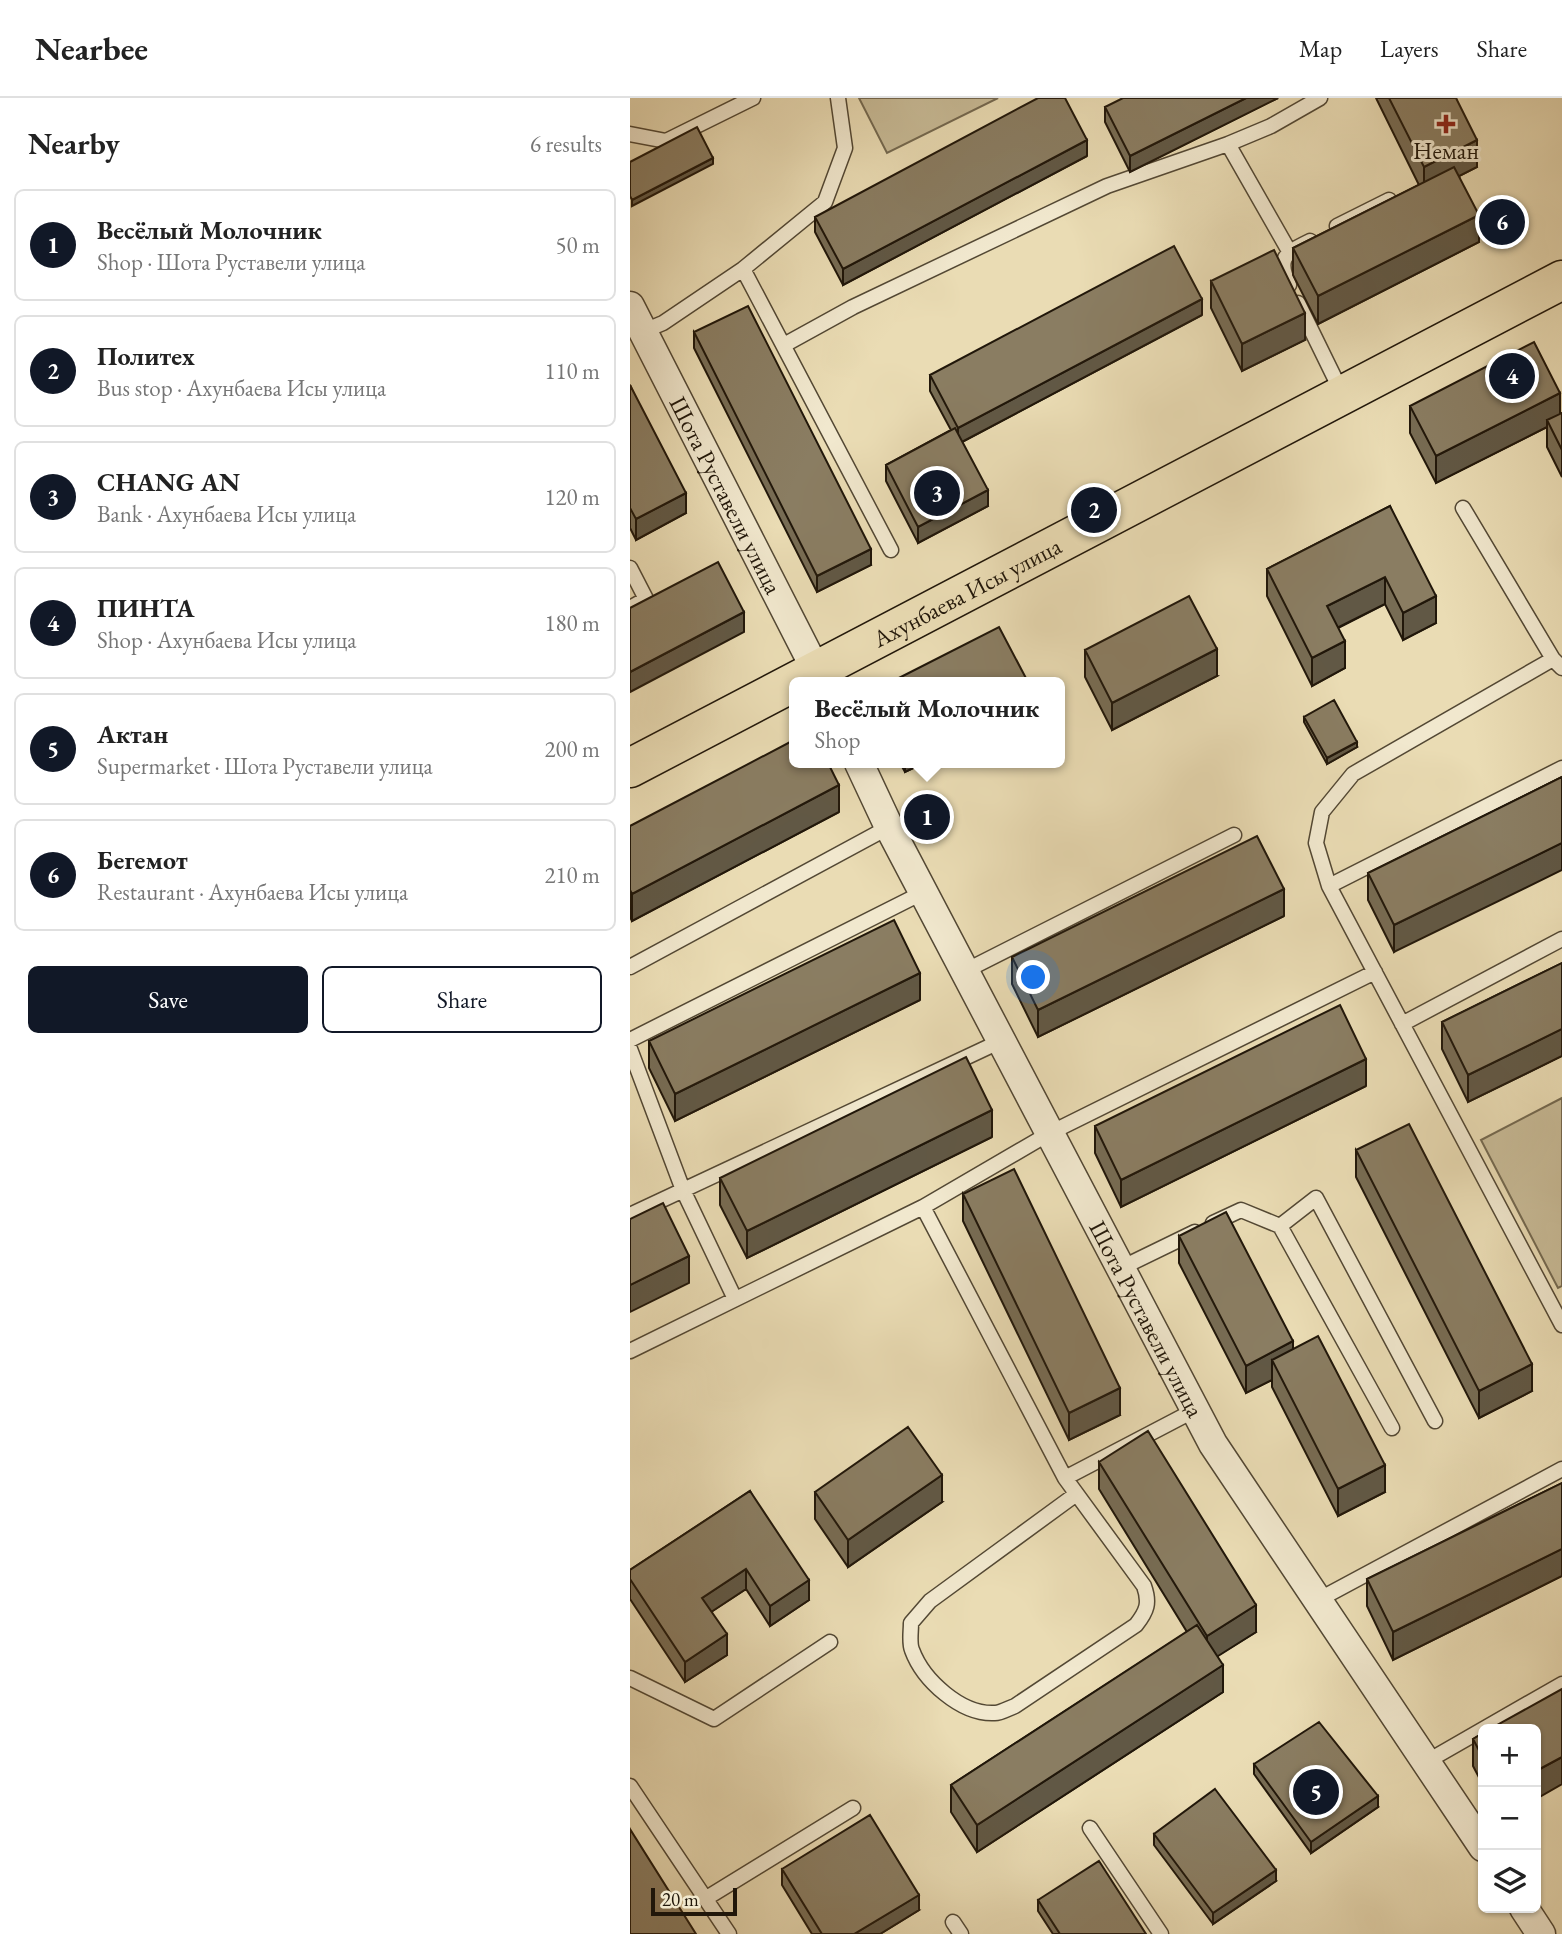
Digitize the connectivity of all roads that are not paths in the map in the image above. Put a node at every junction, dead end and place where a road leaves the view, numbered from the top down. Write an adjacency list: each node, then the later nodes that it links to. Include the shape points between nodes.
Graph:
1 (753, 98): 4 (lane, via 666,141)
2 (838, 98): 8 (lane, via 845,148 825,202)
3 (1320, 98): 5 (lane)
4 (630, 134)
5 (1228, 144): 7 (lane); 12 (lane, via 1107,187)
6 (1389, 200): 7 (lane)
7 (1289, 251): 13 (lane, via 1282,270)
8 (743, 269): 11 (lane); 12 (lane)
9 (1562, 280): 13 (main road, Ахунбаева Исы улица)
10 (630, 306): 11 (street, Шота Руставели улица)
11 (644, 331): 19 (street, Шота Руставели улица)
12 (783, 345): 15 (lane)
13 (1344, 395): 19 (main road, Ахунбаева Исы улица)
14 (1463, 508): 18 (lane)
15 (891, 550)
16 (630, 568): 17 (lane, via 646,599)
17 (630, 608)
18 (1557, 664): 26 (lane, via 1353,774 1322,812 1316,844)
19 (819, 677)
20 (789, 691): 21 (main road, Ахунбаева Исы улица)
21 (630, 768)
22 (861, 768): 24 (street, Шота Руставели улица)
23 (1562, 768): 26 (lane)
24 (889, 827): 27 (street, Шота Руставели улица); 29 (lane)
25 (1234, 835): 30 (lane)
26 (1329, 887): 31 (lane)
27 (923, 892): 30 (street, Шота Руставели улица); 33 (lane)
28 (1562, 939): 32 (lane)
29 (630, 967)
30 (965, 971): 34 (street, Шота Руставели улица)
31 (1375, 972): 32 (lane); 36 (lane)
32 (1402, 1024): 43 (lane)
33 (630, 1040)
34 (1001, 1041): 36 (street, Шота Руставели улица); 37 (lane)
35 (630, 1049): 37 (lane)
36 (1050, 1133): 38 (lane); 41 (street, Шота Руставели улица)
37 (683, 1189): 39 (lane); 42 (lane)
38 (923, 1207): 42 (lane); 49 (lane)
39 (630, 1214)
40 (1280, 1227): 41 (lane, via 1241,1210); 46 (lane, via 1316,1198); 47 (lane)
41 (1121, 1268): 45 (street, Шота Руставели улица)
42 (735, 1299): 44 (lane)
43 (1562, 1325)
44 (630, 1351)
45 (1195, 1410): 49 (lane); 51 (street, Шота Руставели улица)
46 (1435, 1421)
47 (1392, 1428)
48 (1562, 1469): 51 (lane)
49 (1065, 1478): 50 (lane)
50 (1075, 1495): 50 (lane, via 1144,1586 1149,1600 1146,1612 1136,1625 1015,1706 996,1714 951,1697 927,1677 911,1648 911,1623 930,1601)
51 (1318, 1601): 55 (street, Шота Руставели улица)
52 (830, 1642): 53 (lane, via 714,1719)
53 (630, 1678)
54 (1562, 1684): 55 (lane)
55 (1426, 1762): 59 (street, Шота Руставели улица)
56 (630, 1786): 60 (lane)
57 (853, 1808): 60 (lane)
58 (1090, 1828): 63 (lane)
59 (1478, 1840)
60 (705, 1899): 62 (lane)
61 (1527, 1913): 64 (street)
62 (729, 1934)
63 (1161, 1934)
64 (1541, 1934)

